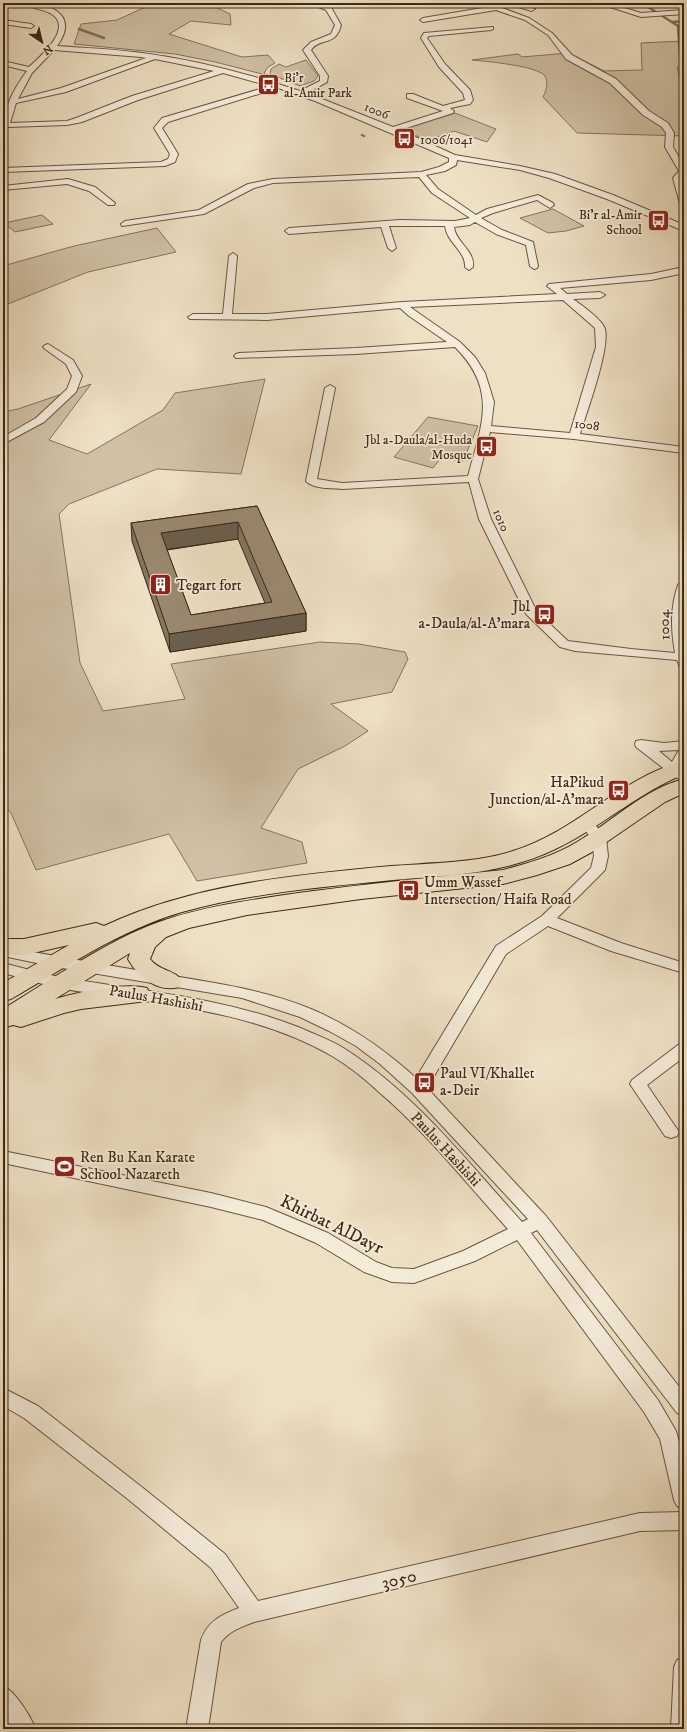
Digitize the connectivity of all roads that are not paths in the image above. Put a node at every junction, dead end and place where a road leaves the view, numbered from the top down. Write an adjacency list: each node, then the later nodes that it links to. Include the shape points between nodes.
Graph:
1 (27, 3): 14 (street, via 60,17 62,28)
2 (312, 3): 6 (street)
3 (483, 3): 7 (street)
4 (508, 3): 8 (street)
5 (601, 3): 9 (street, via 641,15)
6 (329, 6): 20 (street, via 338,25 335,34 307,50 324,76 323,82)
7 (498, 8): 10 (street); 31 (street, via 527,19 550,34 569,57 614,81 646,113 665,125 670,133 669,147 683,171 677,178)
8 (532, 9)
9 (684, 12)
10 (423, 20)
11 (3, 22): 12 (street)
12 (31, 26)
13 (491, 28): 23 (street, via 426,34 424,38 442,65 467,92 469,98 467,102)
14 (53, 48): 15 (street, 1006); 17 (street)
15 (155, 57): 18 (street, 1006); 22 (street, via 63,90)
16 (3, 63): 17 (street)
17 (32, 70): 22 (street)
18 (223, 71): 19 (street, 1006); 24 (street, via 135,98 80,120 68,123)
19 (278, 86): 20 (street, 1006); 27 (street, via 165,120 158,128 174,154 172,160 162,164)
20 (302, 93): 25 (street, 1006)
21 (410, 96): 23 (street)
22 (13, 102): 24 (street)
23 (442, 108): 25 (street, via 450,111)
24 (4, 126)
25 (393, 130): 26 (street, 1006)
26 (453, 158): 28 (street, via 453,163 442,169); 35 (street, 1006, via 520,168 552,176)
27 (3, 170)
28 (421, 174): 33 (street, via 435,191); 36 (street, via 273,181 251,186 201,212)
29 (3, 188): 30 (street, via 68,181 92,189)
30 (111, 203)
31 (684, 204)
32 (550, 205): 33 (street, via 538,197 490,210)
33 (475, 218): 38 (street, via 470,222); 43 (street, via 499,232 530,244)
34 (677, 218): 35 (street)
35 (668, 221): 39 (street, 1006)
36 (125, 224)
37 (384, 224): 38 (street); 40 (street); 41 (street)
38 (449, 224): 44 (street, via 449,233 468,256)
39 (684, 228)
40 (289, 231)
41 (392, 248)
42 (233, 256): 50 (street)
43 (534, 266)
44 (469, 267)
45 (684, 270): 47 (street, via 651,277 552,286)
46 (600, 295): 47 (street)
47 (564, 297): 48 (street); 56 (street, via 600,328 601,347)
48 (402, 304): 50 (street, via 299,315); 51 (street, via 412,314)
49 (193, 317): 50 (street)
50 (227, 317)
51 (457, 344): 53 (street); 55 (street, via 470,356 480,373 489,402)
52 (48, 347): 57 (street, via 70,362 77,376 72,390 40,420)
53 (239, 356)
54 (330, 388): 59 (street, via 310,481 342,486)
55 (486, 429): 56 (street, 1008); 59 (street)
56 (574, 436): 58 (street, 1008)
57 (3, 441)
58 (684, 450)
59 (473, 479): 61 (street, 1010, via 485,519 532,614 560,641 575,647)
60 (684, 585): 61 (street, 1004, via 677,623)
61 (684, 659)
62 (684, 746): 64 (street, via 675,748 641,744)
63 (684, 752): 64 (street)
64 (682, 775): 65 (highway, via 658,797)
65 (593, 831): 66 (highway, via 495,862 357,876 250,891); 67 (street, via 601,856 598,870); 68 (highway, via 563,859 503,877 285,902)
66 (156, 913): 69 (highway, via 59,940 24,947); 74 (highway, via 103,935)
67 (547, 920): 73 (street, via 616,947); 82 (street, via 501,950)
68 (174, 925): 71 (highway); 76 (highway, via 158,932 146,943 139,959 150,973)
69 (3, 947)
70 (3, 951): 74 (street, Paulus Hashishi)
71 (88, 967): 74 (highway); 76 (street, Paulus Hashishi)
72 (3, 968): 75 (street)
73 (684, 968)
74 (60, 972): 75 (highway); 78 (street, Paulus Hashishi); 79 (highway)
75 (32, 976): 77 (highway)
76 (171, 981): 82 (street, Paulus Hashishi, via 242,993 305,1013 360,1042 386,1060)
77 (3, 993)
78 (138, 994): 80 (highway, via 62,1005); 86 (street, Paulus Hashishi, via 228,1010 267,1021 338,1052 368,1073 412,1112)
79 (3, 1020)
80 (3, 1024)
81 (684, 1049): 83 (street, via 638,1084)
82 (418, 1089): 85 (street, Paulus Hashishi)
83 (671, 1132)
84 (3, 1157): 86 (street, Khirbat AlDayr, via 211,1200 266,1214 322,1238 370,1267 392,1275 414,1276 469,1256)
85 (540, 1221): 86 (street, Khirbat AlDayr); 88 (street, Paulus Hashishi)
86 (520, 1230): 89 (street, Paulus Hashishi, via 651,1406 669,1437)
87 (3, 1396): 91 (street, via 31,1412 218,1561)
88 (684, 1406)
89 (684, 1500)
90 (684, 1521): 91 (street, 3050, via 640,1522)
91 (254, 1612): 95 (street, 3050, via 223,1624 211,1640)
92 (684, 1667): 96 (street)
93 (3, 1697): 94 (street)
94 (25, 1729)
95 (197, 1729)
96 (682, 1729)

